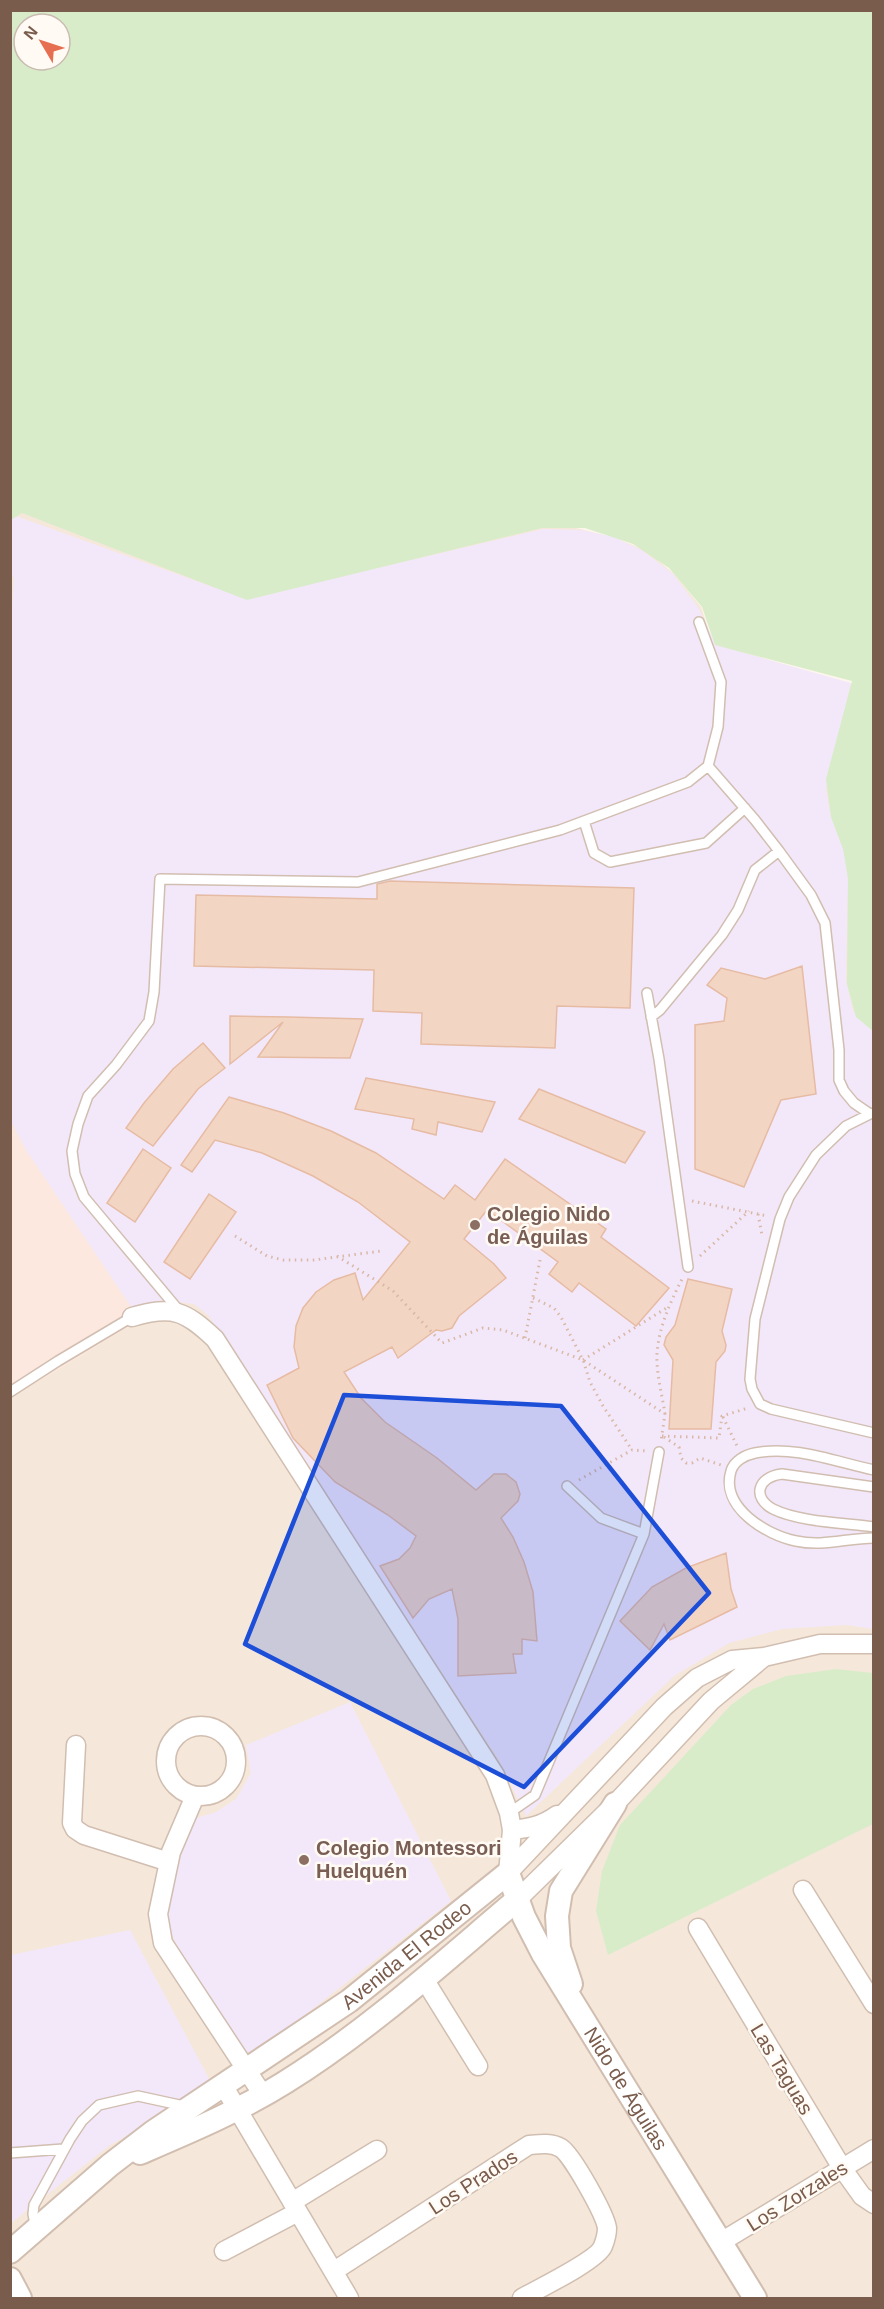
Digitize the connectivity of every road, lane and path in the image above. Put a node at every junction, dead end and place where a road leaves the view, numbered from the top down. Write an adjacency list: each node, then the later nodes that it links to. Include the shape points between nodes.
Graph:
1 (699, 622): 2 (lane, via 721,682 718,727)
2 (708, 766): 3 (lane); 4 (lane, via 688,782)
3 (745, 808): 4 (lane, via 706,843 610,862 594,853); 5 (lane)
4 (584, 821): 19 (lane, via 358,882 160,879 149,1021 122,1059 88,1096 72,1151 84,1197)
5 (778, 851): 7 (lane, via 755,870 722,935); 8 (lane, via 811,895 825,923 839,1080 854,1103)
6 (647, 993): 7 (lane)
7 (651, 1017): 9 (lane)
8 (872, 1114): 11 (lane, via 846,1126 816,1155)
9 (679, 1198): 10 (path); 16 (lane)
10 (749, 1212): 11 (path); 16 (path)
11 (780, 1219): 24 (lane, via 755,1320 750,1379)
12 (235, 1236): 14 (path, via 267,1256 283,1260)
13 (381, 1251): 14 (path)
14 (337, 1256): 21 (path, via 393,1291 442,1343 483,1328)
15 (540, 1260): 17 (path)
16 (688, 1267): 18 (path)
17 (533, 1298): 21 (path); 22 (path, via 554,1308)
18 (669, 1306): 22 (path); 25 (path, via 657,1356)
19 (182, 1314): 20 (street, via 165,1310); 47 (street, via 215,1339 495,1775)
20 (132, 1317): 23 (lane)
21 (525, 1338): 22 (path)
22 (583, 1360): 25 (path); 29 (path, via 598,1398)
23 (10, 1392)
24 (760, 1404): 26 (path); 27 (lane)
25 (665, 1414): 28 (path)
26 (722, 1416): 28 (path, via 719,1438); 31 (path)
27 (873, 1434)
28 (662, 1436): 30 (path); 32 (path, via 679,1448 686,1463 700,1458)
29 (632, 1450): 30 (path); 34 (path)
30 (659, 1452): 37 (lane)
31 (742, 1457): 32 (lane); 33 (lane, via 768,1451 792,1452)
32 (732, 1468): 38 (lane, via 732,1500 771,1533 820,1545)
33 (873, 1470)
34 (567, 1486): 37 (lane, via 602,1518)
35 (873, 1487): 36 (lane, via 782,1474 769,1475 760,1491 764,1503 775,1510 814,1520)
36 (873, 1527)
37 (644, 1534): 47 (lane, via 535,1795)
38 (873, 1538)
39 (873, 1644): 40 (street, Avenida El Rodeo, via 820,1644)
40 (764, 1657): 41 (street, Avenida El Rodeo, via 732,1660); 42 (street, Avenida El Rodeo)
41 (698, 1678): 42 (street, via 708,1687); 45 (street, Avenida El Rodeo, via 664,1707)
42 (711, 1701): 46 (street, Avenida El Rodeo)
43 (76, 1745): 48 (street, via 72,1823 75,1829)
44 (195, 1796): 48 (street)
45 (579, 1797): 47 (street, via 547,1822 532,1827); 49 (street, Avenida El Rodeo)
46 (615, 1804): 51 (street, Avenida El Rodeo); 55 (street, via 561,1891 557,1916 559,1948)
47 (510, 1821): 49 (street)
48 (169, 1863): 57 (street, via 158,1914 164,1943)
49 (508, 1873): 51 (street, Nido de Águilas); 57 (street, Avenida El Rodeo, via 349,2001)
50 (804, 1890): 54 (street)
51 (518, 1899): 53 (street, Avenida El Rodeo); 55 (street, Nido de Águilas, via 532,1936)
52 (698, 1928): 67 (street, Las Taguas)
53 (423, 1979): 56 (street); 59 (street, Avenida El Rodeo, via 362,2029)
54 (873, 2004)
55 (583, 2020): 71 (street, Nido de Águilas)
56 (478, 2066)
57 (246, 2070): 58 (street, Avenida El Rodeo); 59 (street)
58 (223, 2085): 60 (street, Avenida El Rodeo); 61 (street)
59 (263, 2095): 61 (street, Avenida El Rodeo)
60 (189, 2108): 62 (lane, via 138,2096 99,2105 82,2121); 66 (street, Avenida El Rodeo)
61 (237, 2109): 66 (street, Avenida El Rodeo); 69 (street)
62 (63, 2149): 65 (lane); 70 (lane, via 34,2205)
63 (873, 2149): 67 (street, Los Zorzales)
64 (377, 2150): 69 (street)
65 (10, 2153)
66 (110, 2165): 70 (street, Avenida El Rodeo)
67 (842, 2168): 68 (street, Las Taguas, via 862,2196); 71 (street, Los Zorzales)
68 (873, 2204)
69 (295, 2207): 72 (street); 74 (street)
70 (37, 2229): 73 (street, Avenida El Rodeo)
71 (721, 2242): 79 (street, Nido de Águilas)
72 (224, 2251)
73 (10, 2252)
74 (334, 2271): 77 (street); 78 (street, Los Prados, via 529,2145 548,2144 562,2148 600,2208 607,2229 603,2248 590,2260)
75 (10, 2279): 76 (street)
76 (20, 2298)
77 (349, 2298)
78 (522, 2298)
79 (755, 2298)

